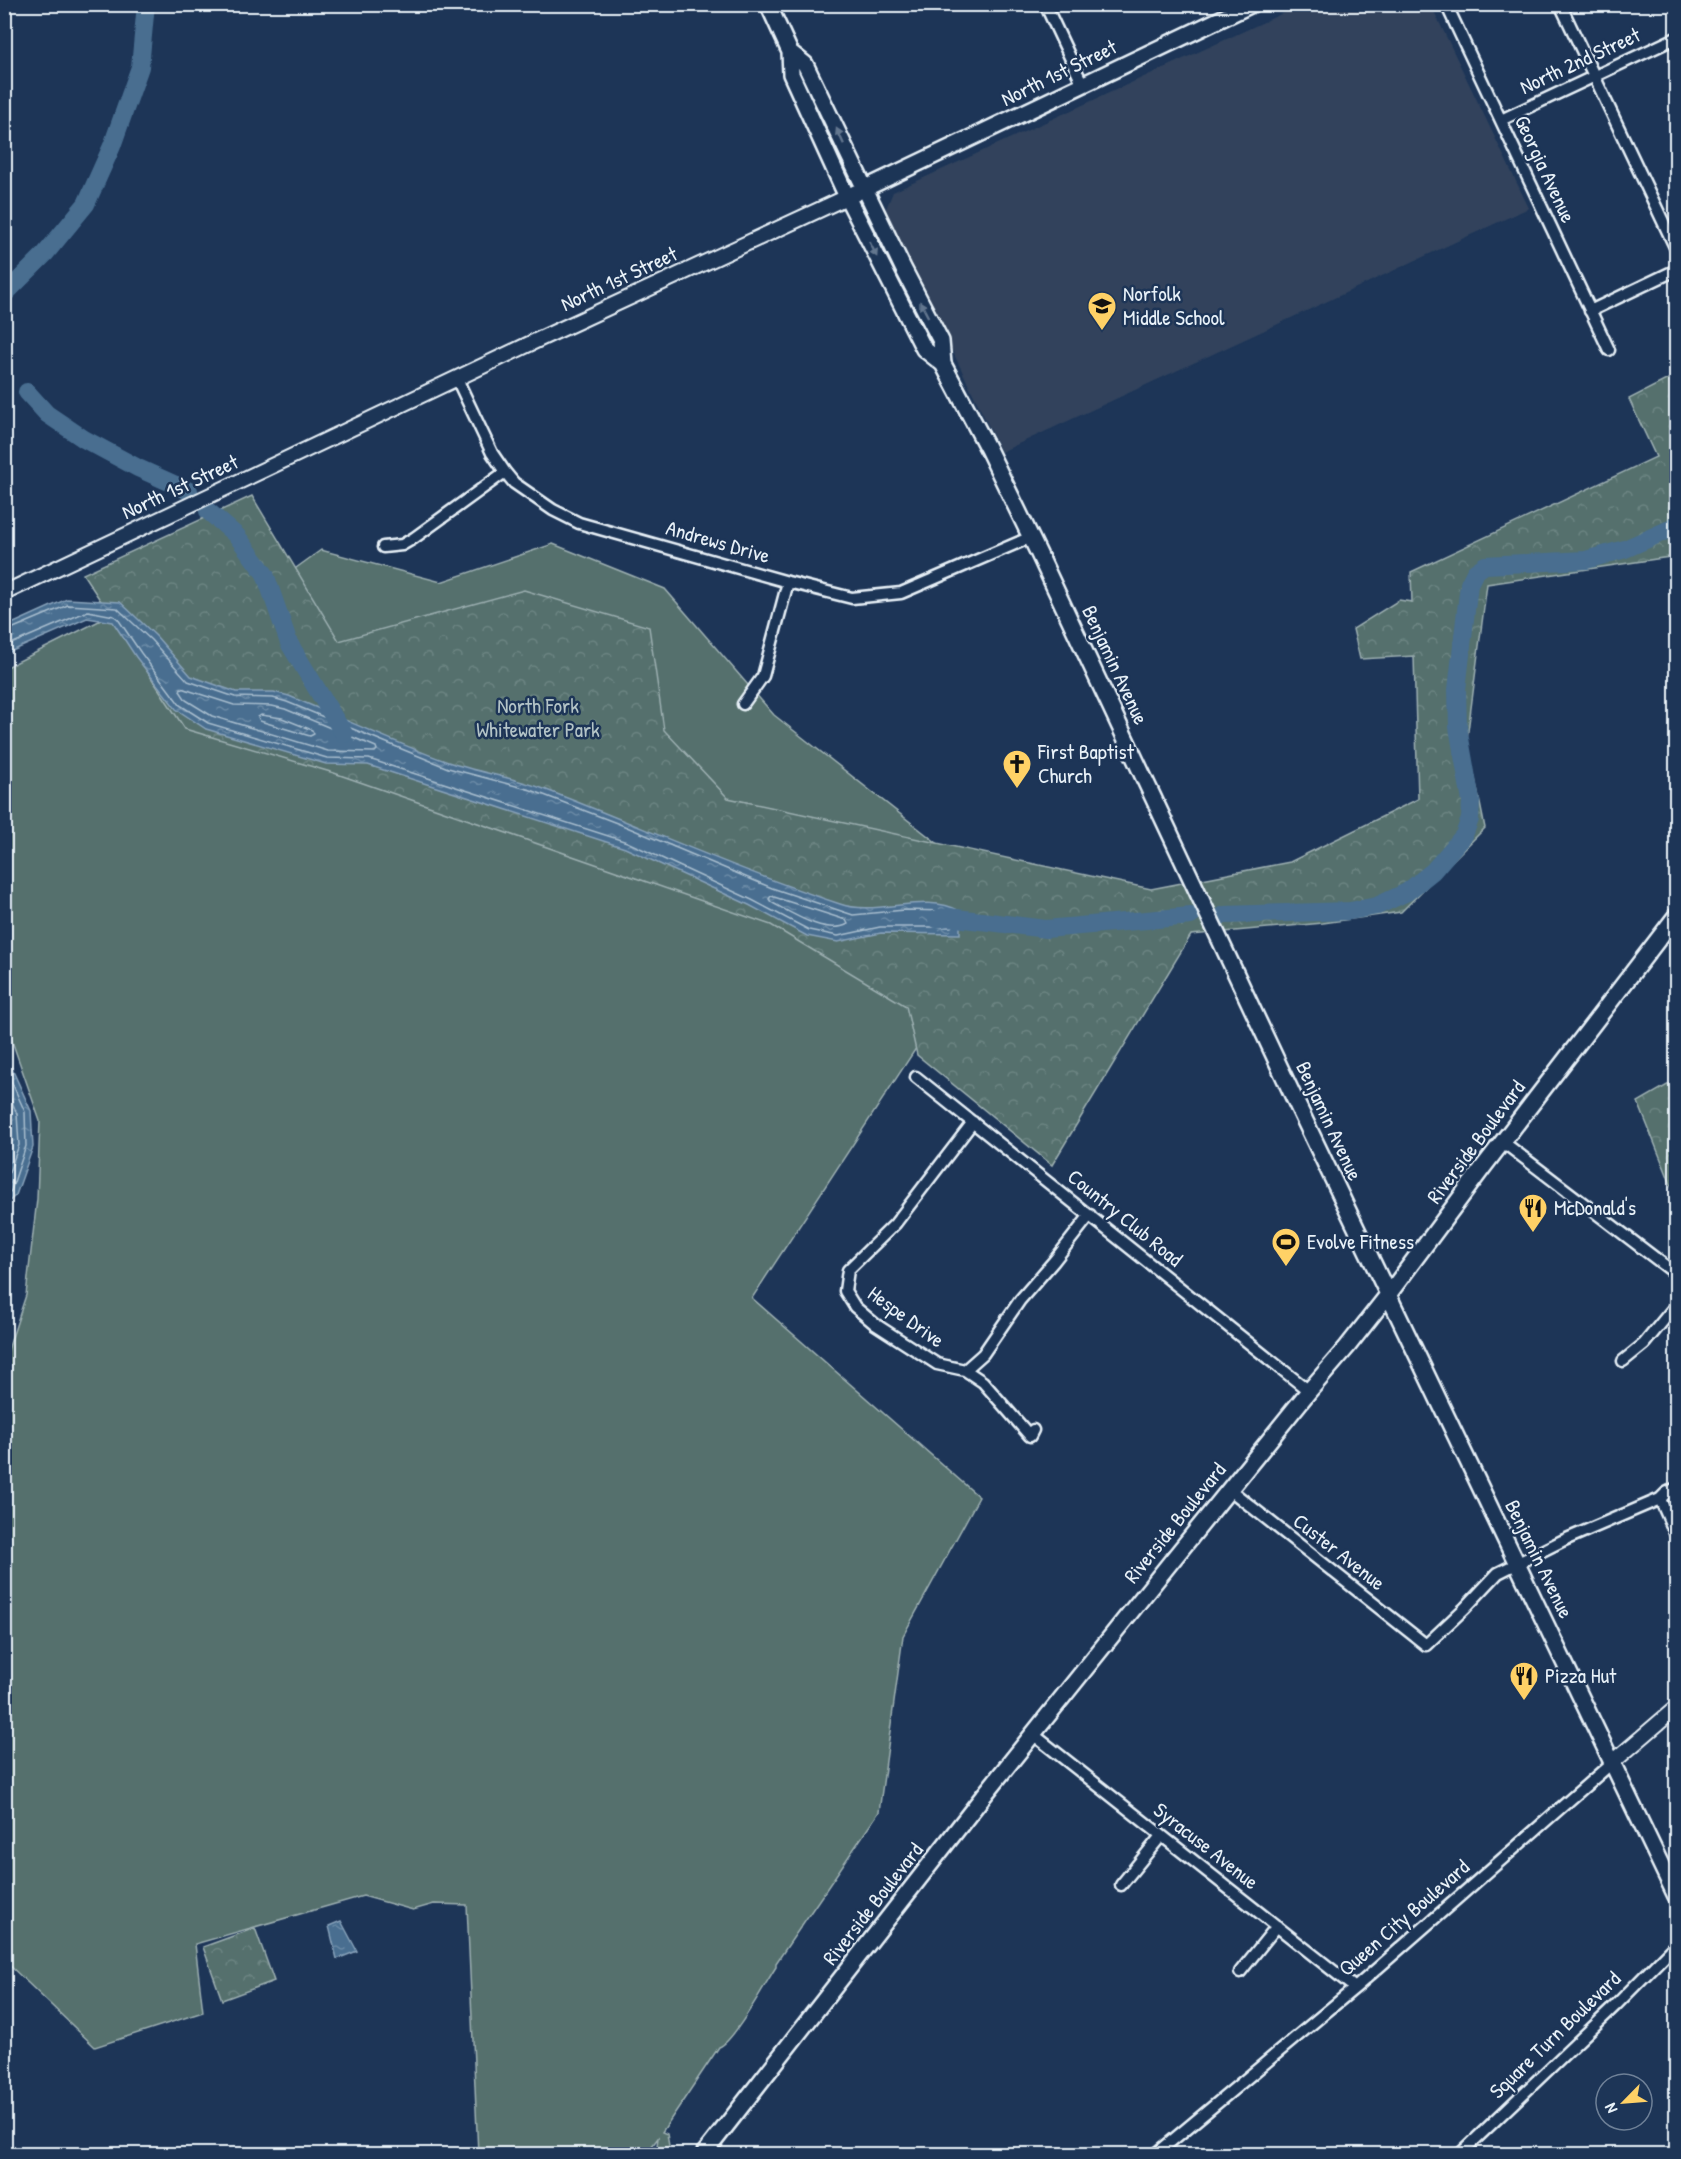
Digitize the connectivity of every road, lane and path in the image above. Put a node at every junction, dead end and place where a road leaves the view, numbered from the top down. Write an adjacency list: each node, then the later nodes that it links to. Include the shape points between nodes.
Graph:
1 (768, 4): 7 (main road)
2 (1045, 4): 9 (street)
3 (1252, 4): 9 (main road, North 1st Street)
4 (1446, 4): 10 (street, Georgia Avenue)
5 (1560, 4): 8 (street)
6 (1677, 38): 8 (street, North 2nd Street)
7 (790, 52): 11 (main road, Benjamin Avenue, one-way to 7, via 805,64); 12 (main road, Benjamin Avenue, via 791,74)
8 (1594, 77): 10 (street, North 2nd Street); 13 (street)
9 (1083, 85): 11 (main road, North 1st Street)
10 (1501, 120): 15 (street, Georgia Avenue)
11 (864, 189): 12 (main road, North 1st Street); 17 (main road, Benjamin Avenue, one-way to 11, via 940,340)
12 (847, 197): 17 (main road, Benjamin Avenue, one-way to 17, via 924,349); 18 (street, North 1st Street)
13 (1677, 249)
14 (1677, 270): 15 (street)
15 (1590, 311): 16 (street, Georgia Avenue)
16 (1609, 350)
17 (943, 364): 20 (main road, Benjamin Avenue)
18 (457, 379): 19 (street, Andrews Drive); 23 (street, North 1st Street)
19 (505, 472): 21 (street, via 414,538); 22 (street, Andrews Drive, via 514,483 553,510 579,523)
20 (1031, 537): 22 (street, Andrews Drive, via 901,593 852,598); 31 (main road, Benjamin Avenue)
21 (383, 547)
22 (788, 582): 24 (street, via 763,676)
23 (4, 593)
24 (743, 704)
25 (1677, 916): 28 (main road, Riverside Boulevard)
26 (916, 1077): 27 (street, Country Club Road)
27 (973, 1122): 29 (street, Country Club Road); 34 (street, Hespe Drive, via 895,1224 848,1270 844,1286 855,1306 875,1324 937,1364)
28 (1503, 1142): 30 (street); 31 (main road, Riverside Boulevard)
29 (1090, 1215): 34 (street, via 1020,1300 983,1354); 35 (street, Country Club Road)
30 (1677, 1274)
31 (1388, 1295): 35 (main road, Riverside Boulevard); 41 (main road, Benjamin Avenue)
32 (1677, 1305): 33 (street, via 1644,1344)
33 (1623, 1361)
34 (965, 1370): 36 (street, via 983,1382 1030,1436)
35 (1309, 1390): 38 (main road, Riverside Boulevard)
36 (1033, 1430)
37 (1677, 1488): 39 (street)
38 (1229, 1489): 41 (street, Custer Avenue, via 1426,1645 1498,1573); 43 (main road, Riverside Boulevard)
39 (1660, 1499): 40 (street); 41 (street)
40 (1677, 1535)
41 (1516, 1563): 44 (main road, Benjamin Avenue)
42 (1677, 1708): 44 (street, Queen City Boulevard)
43 (1034, 1735): 45 (street, Syracuse Avenue); 52 (main road, Riverside Boulevard)
44 (1613, 1762): 47 (main road, Benjamin Avenue); 51 (street, Queen City Boulevard)
45 (1161, 1836): 46 (street); 48 (street, Syracuse Avenue)
46 (1121, 1885)
47 (1677, 1896)
48 (1277, 1926): 50 (street); 51 (street, Syracuse Avenue)
49 (1677, 1944): 54 (street, Square Turn Boulevard)
50 (1240, 1972)
51 (1355, 1988): 53 (street, Queen City Boulevard)
52 (704, 2154)
53 (1156, 2154)
54 (1461, 2154)

